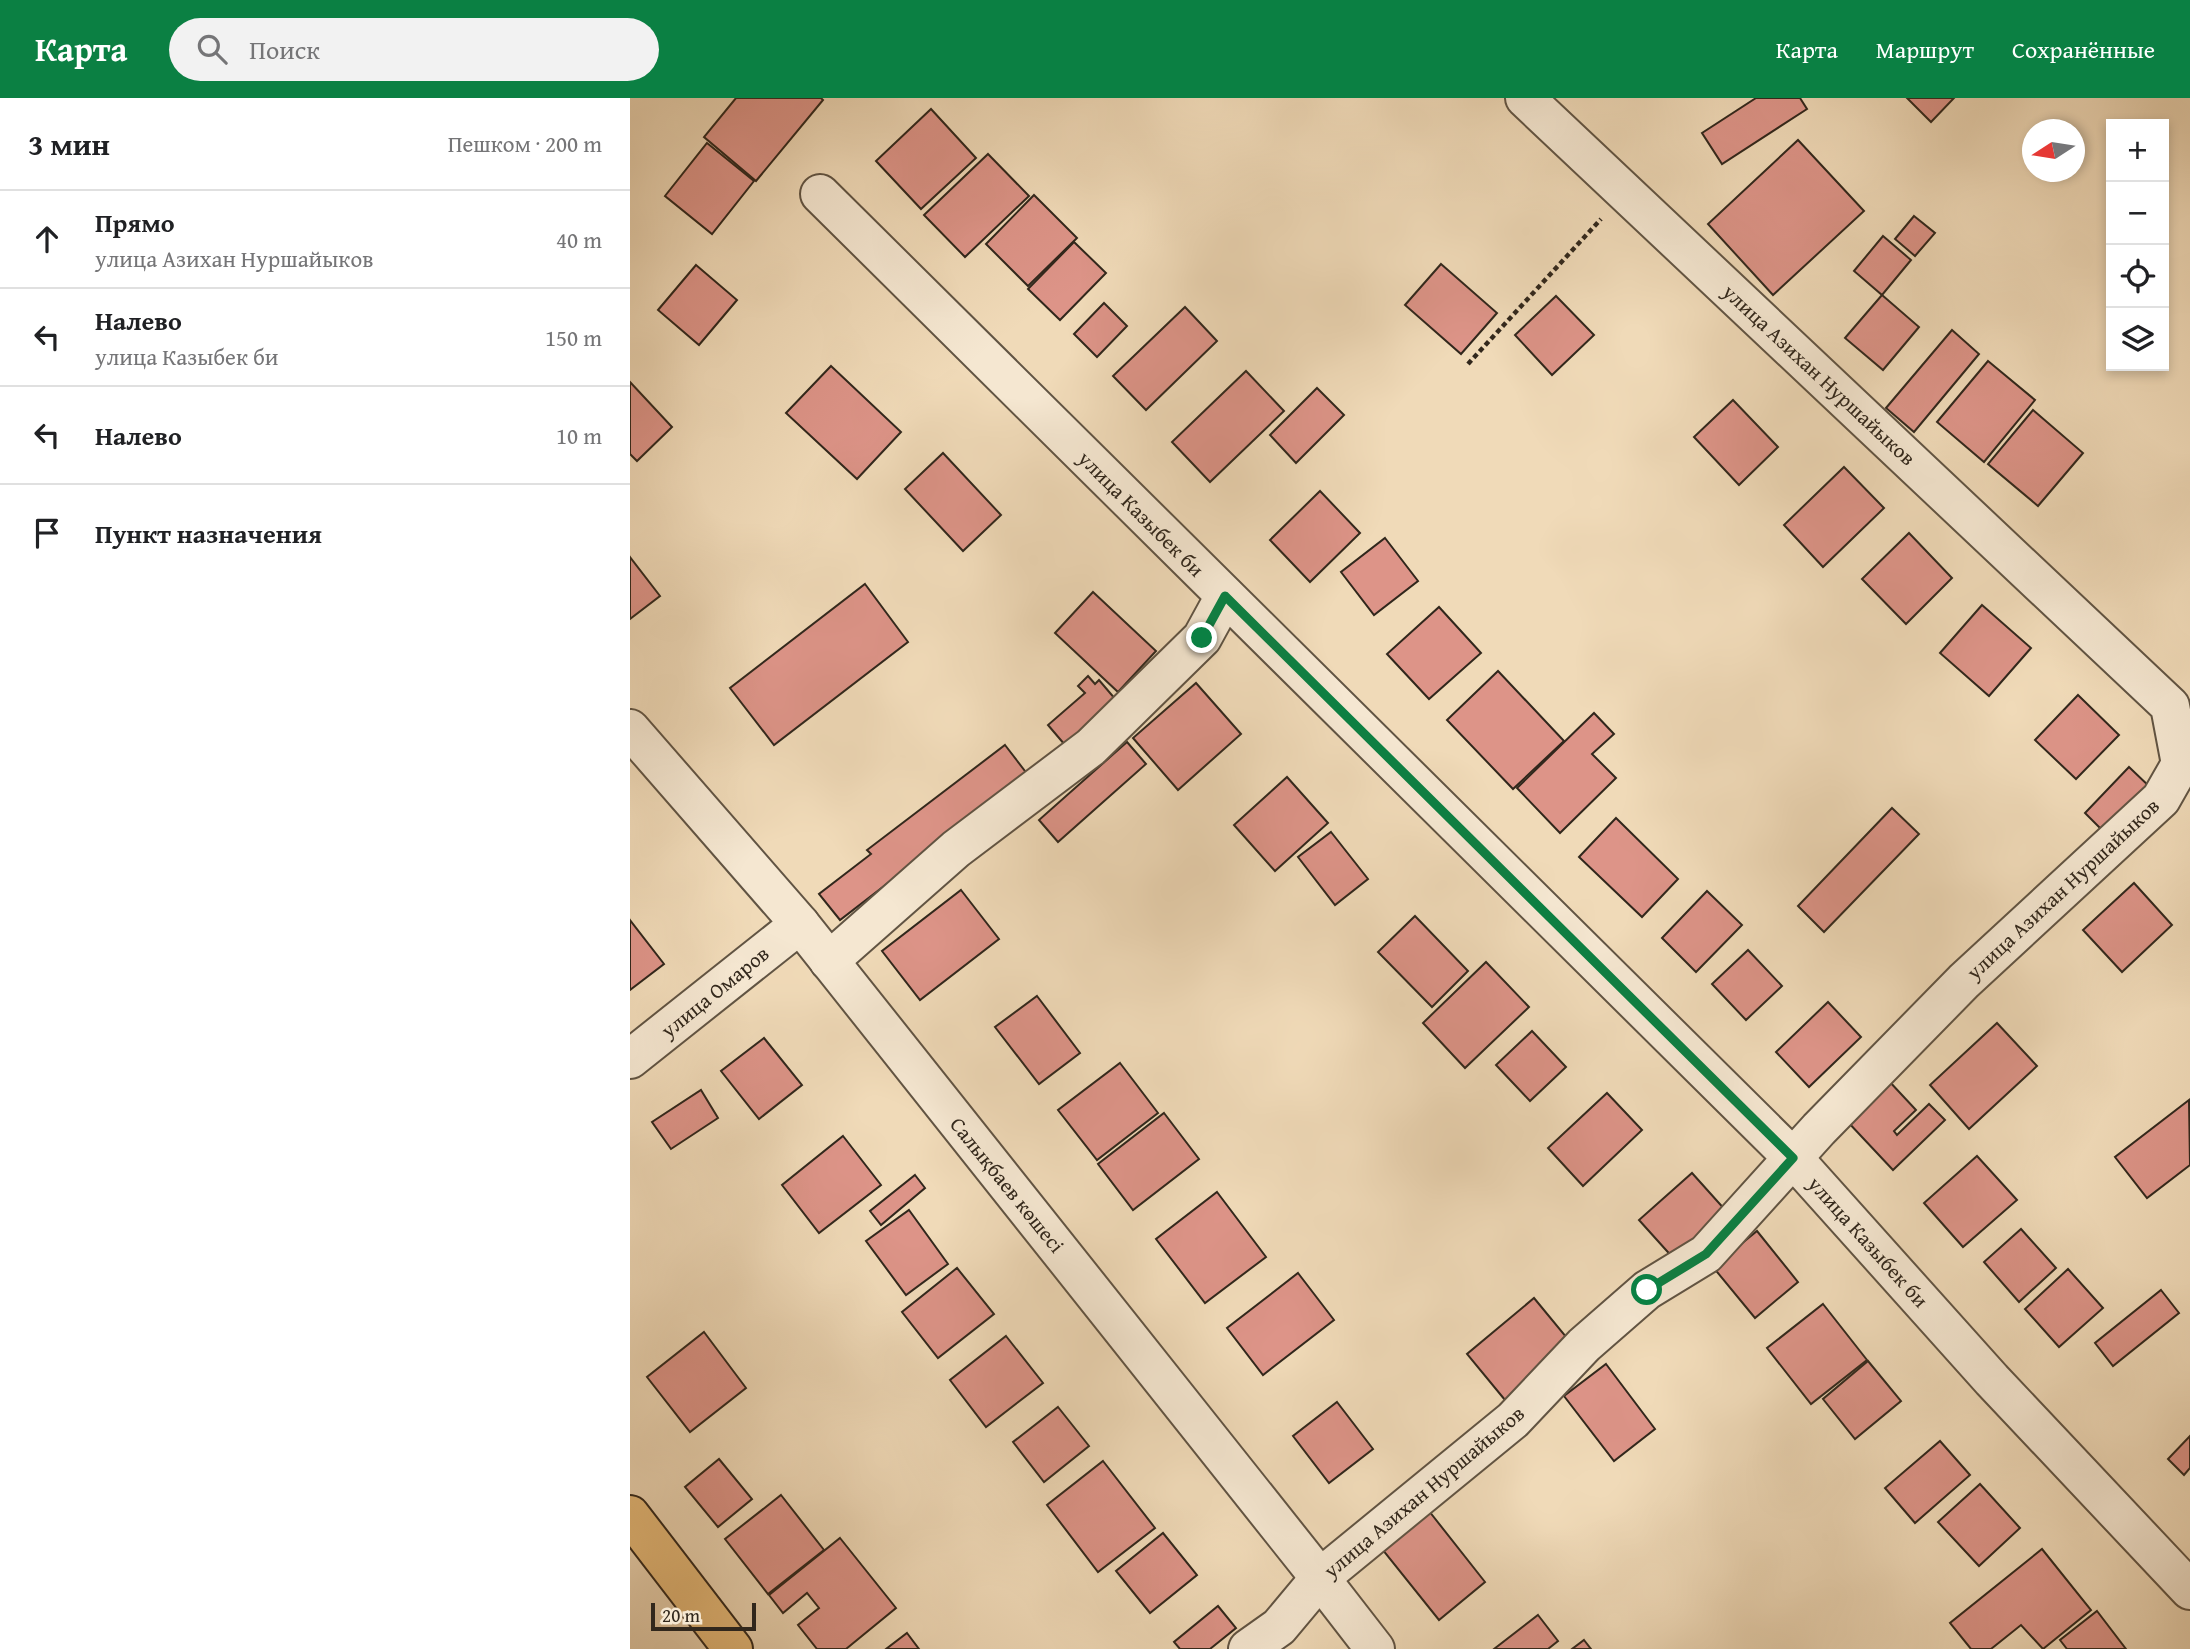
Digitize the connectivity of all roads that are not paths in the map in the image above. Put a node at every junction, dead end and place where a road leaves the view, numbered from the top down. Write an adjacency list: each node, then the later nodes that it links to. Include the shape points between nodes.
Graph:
1 (1525, 98): 8 (street, улица Азихан Нуршайыков, via 2170,706 2181,764 2161,799 1964,981)
2 (820, 194): 3 (street, улица Казыбек би)
3 (1225, 596): 6 (street, via 1202,638 1091,747 956,849); 8 (street, улица Казыбек би)
4 (630, 729): 5 (street, Салықбаев көшесі)
5 (800, 924): 6 (street, Салықбаев көшесі); 7 (street, улица Омаров)
6 (829, 961): 10 (street, Салықбаев көшесі)
7 (630, 1059)
8 (1793, 1158): 10 (street, улица Азихан Нуршайыков, via 1706,1254 1647,1290 1584,1345 1513,1420); 11 (street, улица Казыбек би, via 1992,1380)
9 (630, 1515): 12 (main road)
10 (1320, 1578): 13 (street, улица Азихан Нуршайыков, via 1279,1627); 14 (street, Салықбаев көшесі)
11 (2190, 1590)
12 (733, 1649)
13 (1248, 1649)
14 (1375, 1649)

